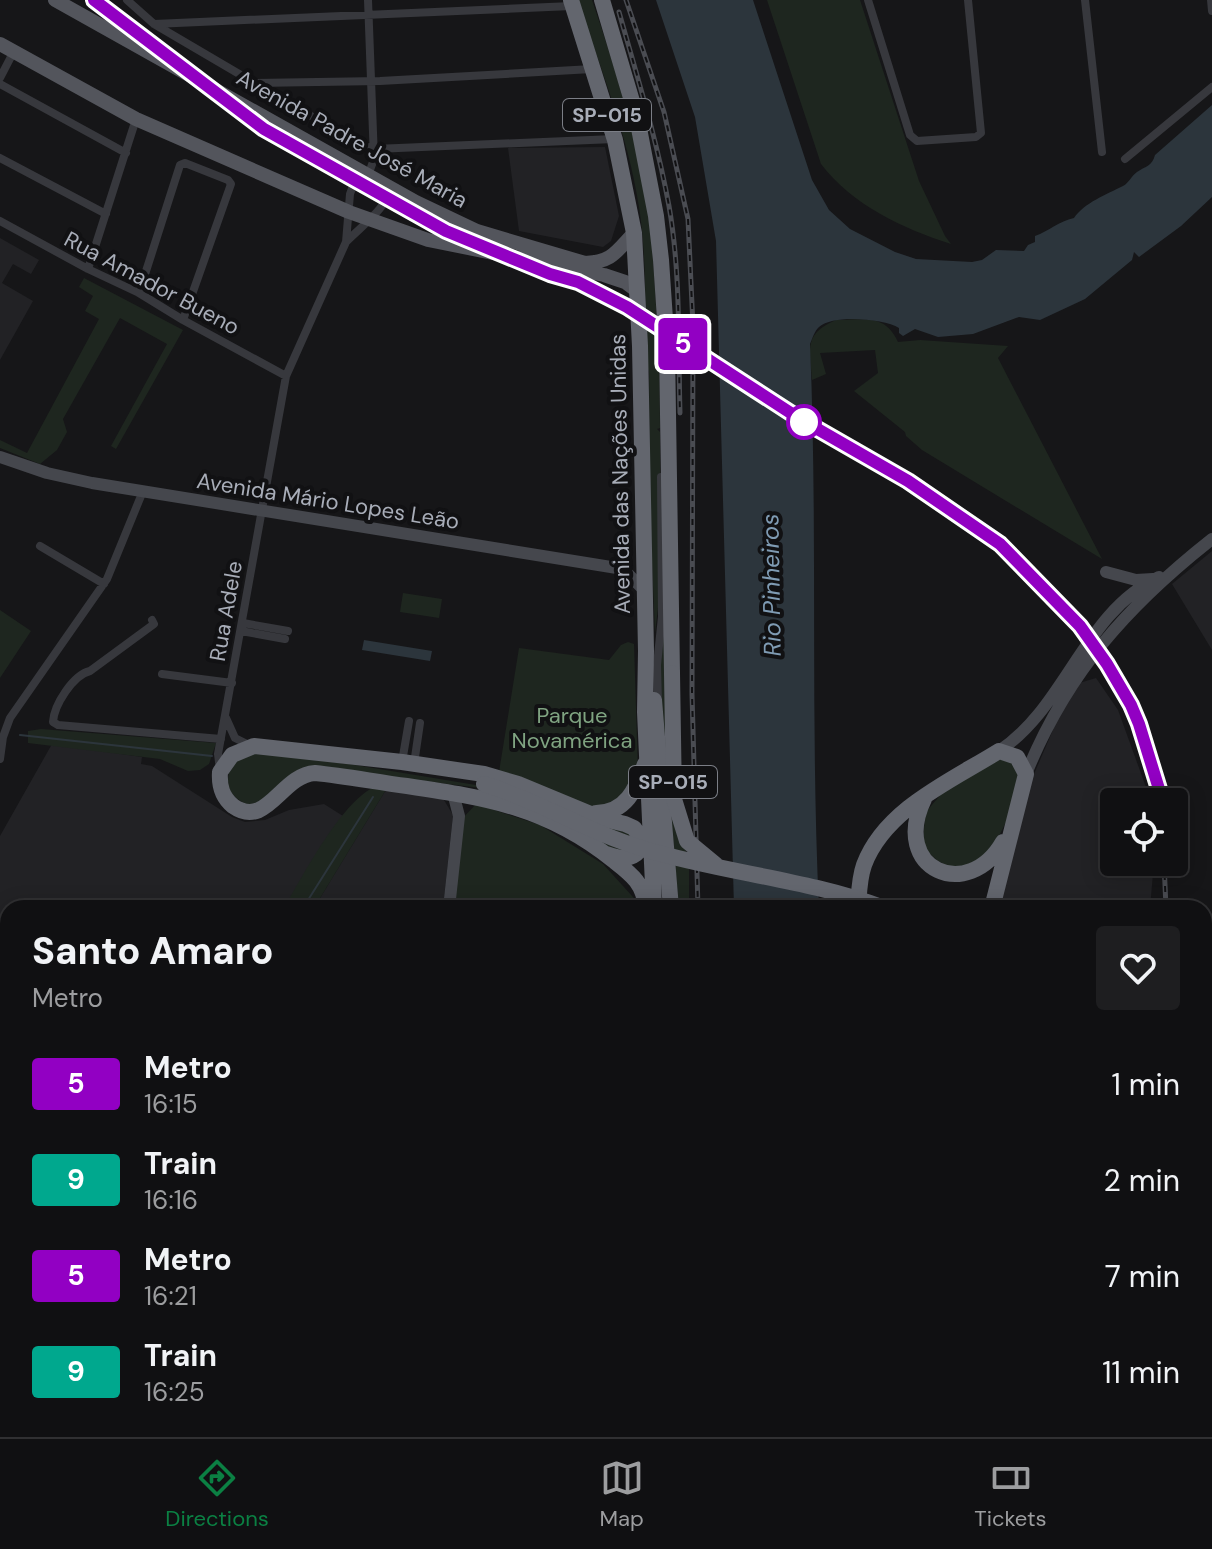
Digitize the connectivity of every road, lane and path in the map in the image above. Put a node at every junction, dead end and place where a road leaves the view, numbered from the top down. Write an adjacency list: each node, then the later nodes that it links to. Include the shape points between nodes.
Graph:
1 (55, 0): 28 (main road, Avenida Padre José Maria)
2 (127, 0): 13 (street)
3 (368, 0): 12 (street)
4 (594, 0): 64 (street, via 630,119 655,261 662,552)
5 (602, 0): 81 (highway, SP-015, bridge, via 637,118 661,260 674,799 687,841)
6 (868, 0): 7 (street, via 910,135 917,141 981,133)
7 (968, 0)
8 (1085, 0): 24 (street)
9 (1211, 0): 11 (street)
10 (572, 3): 12 (street); 15 (highway, Avenida das Nações Unidas / SP-015)
11 (1212, 11)
12 (368, 15): 13 (street); 17 (street)
13 (154, 24): 18 (street)
14 (7, 47): 16 (street); 21 (main road, Avenida Padre José Maria)
15 (592, 69): 17 (street); 22 (highway, Avenida das Nações Unidas / SP-015)
16 (0, 78)
17 (371, 81): 18 (street); 23 (street)
18 (254, 83): 23 (street)
19 (0, 84): 25 (street)
20 (1212, 87): 27 (street)
21 (136, 119): 25 (street); 30 (main road, Avenida Padre José Maria)
22 (615, 140): 23 (street); 35 (highway, Avenida das Nações Unidas / SP-015)
23 (375, 149): 28 (street)
24 (1102, 152)
25 (126, 153): 31 (street)
26 (0, 158): 31 (street)
27 (1125, 159)
28 (367, 173): 29 (main road, Avenida Padre José Maria); 30 (street, via 354,183)
29 (388, 186): 32 (street, via 388,200); 34 (main road, Avenida Padre José Maria)
30 (349, 212): 32 (main road, Avenida Padre José Maria); 36 (street)
31 (106, 214): 38 (street)
32 (368, 219): 36 (street); 37 (main road, Avenida Padre José Maria)
33 (0, 221): 38 (street, Rua Amador Bueno)
34 (477, 231): 35 (main road, Avenida Padre José Maria, via 585,263 609,259); 37 (main road, via 480,242)
35 (634, 233): 39 (highway, Avenida das Nações Unidas / SP-015)
36 (346, 242): 42 (street, Rua Adele)
37 (471, 250): 39 (main road, Avenida Padre José Maria, via 604,275)
38 (88, 269): 40 (street, Rua Amador Bueno)
39 (637, 291): 52 (highway, Avenida das Nações Unidas / SP-015)
40 (139, 293): 41 (street, Rua Amador Bueno); 41 (street, via 180,165 228,180 231,184)
41 (183, 320): 42 (street, Rua Amador Bueno)
42 (286, 376): 45 (street, Rua Adele)
43 (0, 457): 44 (street, Avenida Mário Lopes Leão, via 47,473)
44 (143, 491): 45 (street, Avenida Mário Lopes Leão); 51 (street)
45 (262, 511): 52 (street, Avenida Mário Lopes Leão, via 617,568); 56 (street, Rua Adele)
46 (1212, 539): 48 (street)
47 (40, 546): 51 (street)
48 (1173, 570): 50 (street); 54 (street)
49 (1106, 572): 50 (street)
50 (1153, 579): 53 (street)
51 (104, 584): 69 (street, via 15,710)
52 (644, 590): 58 (highway, Avenida das Nações Unidas / SP-015)
53 (1124, 602): 54 (street); 67 (street, via 1101,625 1033,724)
54 (1122, 618): 73 (street, via 1073,681)
55 (152, 620): 65 (street, via 154,624 83,673 67,690 53,722)
56 (242, 627): 57 (street); 60 (street, Rua Adele)
57 (287, 635)
58 (646, 651): 64 (highway, SP-015); 68 (highway, Avenida das Nações Unidas)
59 (162, 674): 60 (street)
60 (232, 683): 61 (street, Rua Adele)
61 (226, 718): 65 (street, Rua Adele); 66 (street, via 235,738)
62 (409, 721): 71 (street)
63 (420, 723): 71 (street)
64 (658, 732): 85 (highway, SP-015)
65 (221, 739): 72 (street, Rua Adele)
66 (254, 746): 70 (highway); 72 (highway, via 232,755)
67 (999, 751): 73 (highway, via 1017,757); 76 (highway)
68 (648, 755): 77 (highway, via 636,788 623,805 603,813); 84 (highway, Avenida das Nações Unidas)
69 (0, 759)
70 (384, 761): 71 (highway); 74 (highway)
71 (408, 763): 77 (highway, via 484,774)
72 (220, 772): 75 (highway, via 226,800 251,811 266,807 291,781 309,773)
73 (1026, 774): 79 (highway)
74 (479, 790): 75 (highway); 78 (street); 80 (highway, via 546,818); 81 (highway, bridge, via 521,796 641,848)
75 (453, 793): 78 (street)
76 (924, 798): 79 (highway, via 914,829 917,850 929,864 952,875 983,865); 87 (highway, via 876,841 860,878)
77 (583, 812): 80 (highway, via 631,826 640,837 640,850 632,857)
78 (459, 816): 82 (street)
79 (1010, 829): 88 (highway)
80 (606, 854): 83 (highway, via 637,880)
81 (724, 870): 86 (highway, SP-015, bridge)
82 (450, 900)
83 (645, 900)
84 (654, 900)
85 (670, 900)
86 (856, 900)
87 (859, 900)
88 (994, 900)

